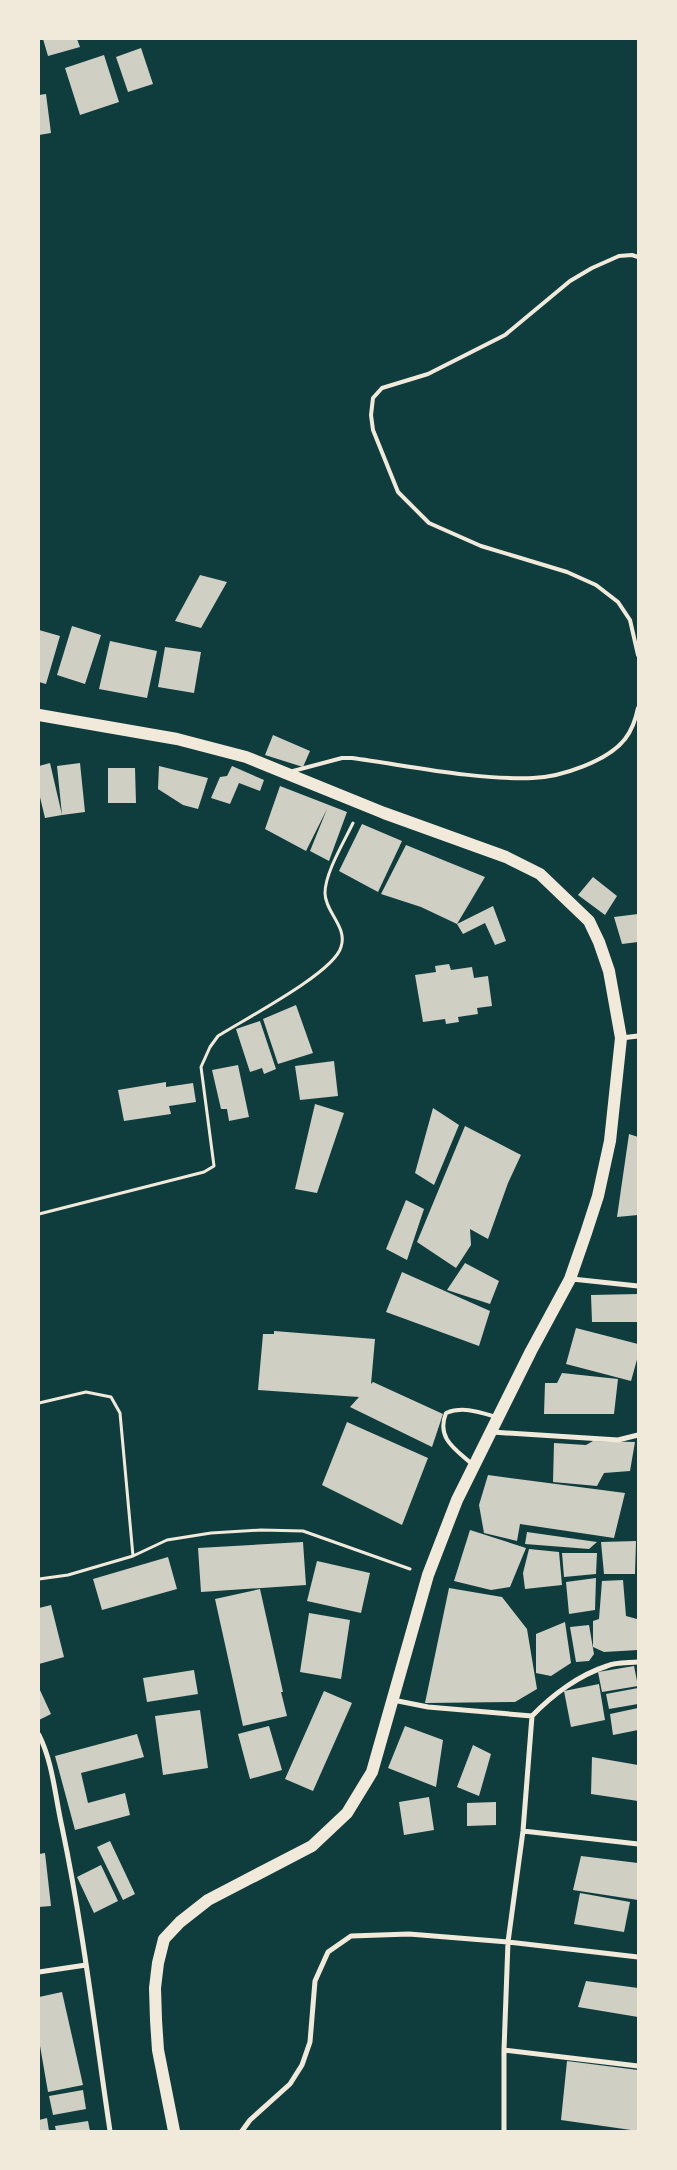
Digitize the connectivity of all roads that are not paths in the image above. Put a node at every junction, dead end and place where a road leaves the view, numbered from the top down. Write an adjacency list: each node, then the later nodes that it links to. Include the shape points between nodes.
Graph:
1 (638, 257): 2 (lane, via 619,256 592,268 570,281 505,335 428,374 382,388 373,398 371,415 373,430 398,492 429,522 481,546 567,572 596,585 618,602 630,620)
2 (638, 655)
3 (638, 708): 5 (lane, via 624,740 603,757 569,772 535,778 504,778 342,758)
4 (39, 714): 5 (main road, via 177,739 246,757)
5 (286, 773): 7 (main road, via 506,857 540,874 589,921 609,971)
6 (638, 1036): 7 (street)
7 (621, 1038): 8 (main road, via 610,1141 598,1196)
8 (570, 1279): 9 (street); 10 (main road)
9 (638, 1286)
10 (498, 1417): 11 (main road); 13 (lane, via 471,1410 455,1409 446,1413 442,1428 446,1439)
11 (491, 1432): 12 (street, via 618,1440); 13 (main road)
12 (638, 1436)
13 (474, 1466): 15 (main road, via 428,1575)
14 (638, 1662): 16 (street, via 608,1665 581,1678)
15 (393, 1700): 16 (street); 27 (main road, via 372,1772 348,1813 312,1846 208,1900 164,1939 155,1988 156,2020 158,2050)
16 (532, 1716): 18 (street)
17 (39, 1735): 22 (street, via 48,1758)
18 (522, 1831): 19 (street); 20 (street)
19 (638, 1844)
20 (508, 1942): 21 (street); 24 (street); 28 (street, via 409,1934 351,1936 343,1941 328,1952 314,1981 310,2042 302,2065 290,2084)
21 (638, 1957)
22 (86, 1965): 23 (street); 26 (street)
23 (39, 1972)
24 (504, 2050): 25 (street); 29 (street)
25 (638, 2066)
26 (110, 2131)
27 (174, 2131)
28 (242, 2131)
29 (504, 2131)

